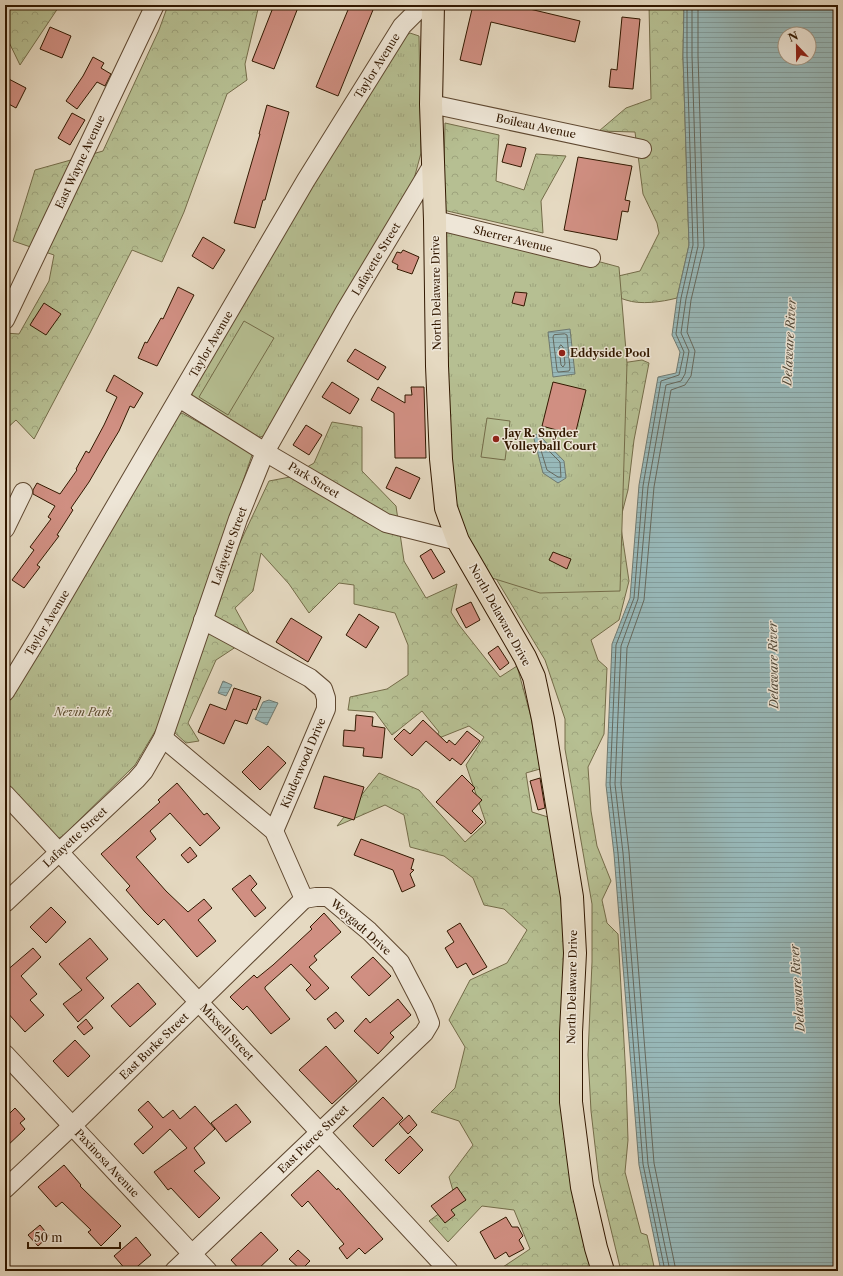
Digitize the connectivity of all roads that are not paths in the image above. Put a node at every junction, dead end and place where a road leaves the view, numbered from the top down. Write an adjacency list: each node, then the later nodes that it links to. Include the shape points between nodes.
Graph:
1 (155, 5): 9 (street, East Wayne Avenue)
2 (428, 5): 10 (street, Taylor Avenue, via 420,8 402,26 306,180)
3 (433, 5): 4 (main road, North Delaware Drive)
4 (431, 104): 5 (street, Boileau Avenue); 6 (main road, North Delaware Drive)
5 (642, 149)
6 (432, 166): 7 (main road, North Delaware Drive); 11 (street, Lafayette Street, via 345,311)
7 (435, 220): 8 (street, Sherrer Avenue); 14 (main road, North Delaware Drive, via 441,459 446,508)
8 (592, 258)
9 (5, 320)
10 (179, 398): 11 (street, Park Street); 16 (street, Taylor Avenue)
11 (265, 452): 14 (street, Park Street, via 386,523); 15 (street, Lafayette Street, via 238,519)
12 (24, 492): 13 (street)
13 (5, 529)
14 (458, 541): 33 (main road, North Delaware Drive, via 525,657 534,677 543,719 572,897 575,953 571,1102 582,1187)
15 (203, 620): 17 (street, Lafayette Street); 19 (street, Kinderwood Drive, via 310,678 322,689 326,698 326,709)
16 (5, 692)
17 (163, 738): 19 (street); 20 (street, Lafayette Street, via 136,780)
18 (5, 794): 20 (street, Mixsell Street)
19 (274, 831): 21 (street)
20 (59, 852): 22 (street, Lafayette Street); 23 (street, Mixsell Street)
21 (304, 900): 23 (street, East Burke Street); 24 (street, Weygadt Drive, via 328,897 374,936 400,962)
22 (5, 903)
23 (199, 1002): 26 (street, East Burke Street); 27 (street, Mixsell Street)
24 (430, 1023): 27 (street, East Pierce Street, via 424,1034)
25 (5, 1054): 26 (street, Paxinosa Avenue)
26 (72, 1126): 28 (street, East Burke Street); 29 (street, Paxinosa Avenue)
27 (320, 1132): 29 (street, East Pierce Street); 32 (street, Mixsell Street)
28 (5, 1189)
29 (192, 1254): 30 (street, East Pierce Street); 31 (street, Paxinosa Avenue)
30 (174, 1271)
31 (208, 1271)
32 (449, 1271)
33 (603, 1271)

